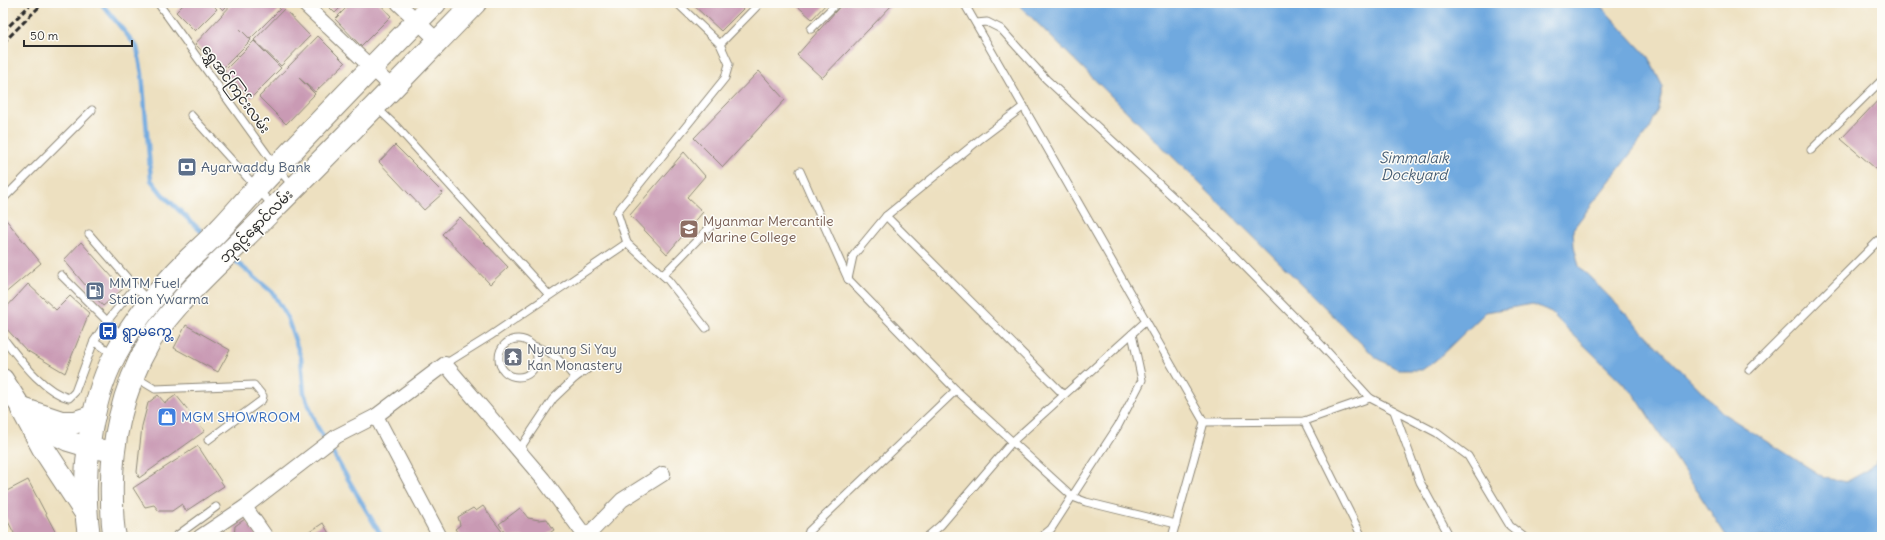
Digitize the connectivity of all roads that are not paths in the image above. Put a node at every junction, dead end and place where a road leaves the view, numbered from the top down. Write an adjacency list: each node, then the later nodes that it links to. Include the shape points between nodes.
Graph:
1 (158, 3): 23 (lane, ရွှေအင်ကြင်းလမ်း)
2 (303, 3): 15 (street)
3 (398, 3): 10 (street)
4 (435, 3): 10 (main road, ဘုရင့်နောင်လမ်း)
5 (475, 3): 13 (main road, ဘုရင့်နောင်လမ်း)
6 (677, 3): 14 (lane)
7 (760, 3): 14 (lane)
8 (837, 3): 12 (lane)
9 (964, 3): 11 (lane)
10 (417, 22): 13 (street); 15 (main road, ဘုရင့်နောင်လမ်း)
11 (976, 23): 19 (lane); 56 (lane, via 987,22 1001,29 1046,79 1213,234)
12 (811, 29)
13 (438, 41): 17 (main road, ဘုရင့်နောင်လမ်း)
14 (720, 44): 33 (lane, via 729,64 725,78 617,212)
15 (372, 69): 17 (street); 23 (main road, ဘုရင့်နောင်လမ်း)
16 (1882, 80): 22 (lane)
17 (393, 88): 18 (main road, ဘုရင့်နောင်လမ်း)
18 (375, 106): 26 (main road, ဘုရင့်နောင်လမ်း); 38 (lane)
19 (1024, 106): 29 (lane); 41 (lane)
20 (92, 110): 27 (lane)
21 (191, 115): 25 (lane)
22 (1811, 150)
23 (277, 168): 25 (main road, ဘုရင့်နောင်လမ်း); 26 (lane, ရွှေအင်ကြင်းလမ်း)
24 (800, 171): 36 (lane)
25 (257, 188): 28 (lane); 39 (main road, ဘုရင့်နောင်လမ်း, via 219,230 186,261)
26 (294, 188): 28 (main road, ဘုရင့်နောင်လမ်း)
27 (3, 200)
28 (275, 208): 39 (main road, ဘုရင့်နောင်လမ်း, via 202,278)
29 (886, 216): 36 (lane, via 853,256); 55 (lane)
30 (711, 226): 35 (lane)
31 (89, 234): 37 (lane)
32 (1882, 237): 50 (lane)
33 (627, 243): 35 (lane); 38 (lane)
34 (61, 275): 40 (lane)
35 (663, 275): 42 (lane)
36 (848, 279): 54 (lane)
37 (135, 287): 39 (lane); 40 (lane)
38 (549, 295): 48 (lane)
39 (159, 310): 47 (main road, ဘုရင့်နောင်လမ်း, via 135,321); 51 (main road, ဘုရင့်နောင်လမ်း, via 150,341)
40 (108, 320): 45 (lane); 47 (lane)
41 (1146, 321): 43 (lane); 62 (lane)
42 (706, 328)
43 (1132, 334): 55 (lane); 69 (lane, via 1142,380 1118,426)
44 (3, 338): 45 (lane, via 31,373 61,396 69,398 75,392)
45 (94, 340): 47 (lane)
46 (534, 346): 46 (lane, via 538,361 530,374 515,377 503,369 499,354 507,342 521,338); 52 (lane, via 548,350)
47 (120, 347): 59 (main road, ဘုရင့်နောင်လမ်း, via 105,378)
48 (445, 364): 60 (street); 66 (street)
49 (589, 368): 52 (lane)
50 (1748, 370)
51 (133, 376): 63 (lane, via 155,389 254,385 263,396 262,400); 67 (main road, ဘုရင့်နောင်လမ်း, via 123,402)
52 (575, 378): 66 (lane, via 553,399)
53 (3, 379): 57 (main road)
54 (956, 390): 64 (lane); 81 (lane, via 809,531)
55 (1064, 395): 64 (lane)
56 (1370, 398): 58 (lane); 61 (lane)
57 (22, 409): 59 (main road, via 62,422 76,422); 65 (main road, via 52,434); 72 (main road)
58 (1394, 411): 86 (lane, via 1420,482); 87 (lane, via 1437,433 1468,456 1510,526)
59 (94, 416): 65 (main road)
60 (376, 416): 71 (street, via 337,436); 79 (street)
61 (1304, 421): 62 (lane); 85 (lane)
62 (1204, 422): 73 (lane)
63 (208, 440)
64 (1012, 442): 69 (lane); 82 (lane, via 942,525)
65 (88, 447): 67 (main road); 72 (main road)
66 (519, 450): 80 (street)
67 (114, 452): 75 (main road, ဘုရင့်နောင်လမ်း, via 112,527)
68 (663, 474): 80 (street, via 622,500)
69 (1073, 497): 73 (lane); 83 (lane, via 1051,529)
70 (216, 507): 76 (lane)
71 (244, 507): 77 (street); 78 (street)
72 (85, 512): 74 (main road)
73 (1176, 524): 84 (lane)
74 (89, 537)
75 (115, 537)
76 (175, 537)
77 (200, 537)
78 (266, 537)
79 (440, 537)
80 (586, 537)
81 (806, 537)
82 (927, 537)
83 (1041, 537)
84 (1172, 537)
85 (1362, 537)
86 (1450, 537)
87 (1524, 537)

